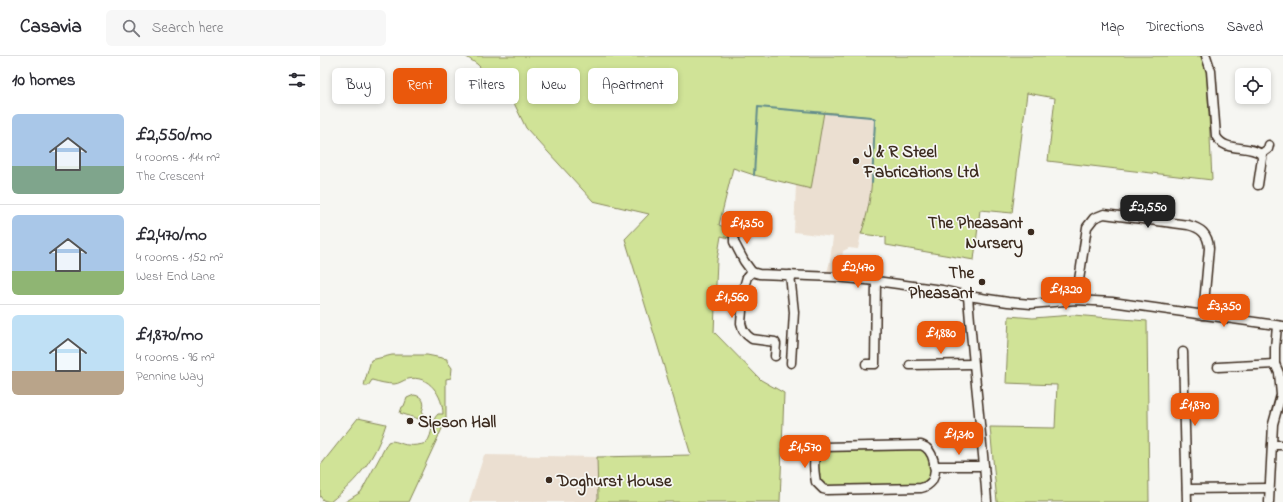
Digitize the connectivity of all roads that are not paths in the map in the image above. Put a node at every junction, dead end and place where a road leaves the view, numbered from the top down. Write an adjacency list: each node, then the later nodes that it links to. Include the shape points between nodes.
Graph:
1 (1206, 56): 3 (street, via 1211,71 1218,140 1226,146 1255,150)
2 (1269, 145): 3 (street)
3 (1261, 154): 4 (street)
4 (1258, 185)
5 (734, 220): 6 (street)
6 (734, 230): 7 (street); 8 (street, via 735,244)
7 (744, 231)
8 (752, 272): 9 (street); 16 (street, via 747,277 744,287 741,323 743,330 752,339 775,342)
9 (790, 276): 10 (street); 17 (street, via 794,312)
10 (876, 281): 11 (street); 18 (street, via 874,364)
11 (968, 296): 12 (street, via 1031,304); 19 (street)
12 (1076, 300): 13 (street, via 1112,302); 13 (street, via 1087,227 1099,215 1114,215 1188,225 1205,234 1209,248)
13 (1203, 315): 14 (street)
14 (1280, 326): 20 (street, via 1275,348)
15 (1184, 352): 28 (street)
16 (775, 356)
17 (791, 363)
18 (866, 364)
19 (973, 364): 21 (street); 26 (street)
20 (1275, 364): 22 (street); 23 (street, via 1280,373 1281,395 1273,424)
21 (910, 365)
22 (1218, 367)
23 (1272, 445): 24 (street); 27 (street)
24 (1283, 445)
25 (934, 466): 25 (street, via 931,452 921,445 824,447 816,454 815,476 817,484 827,490 921,488 933,479); 26 (street)
26 (984, 466): 29 (street)
27 (1269, 488): 28 (street); 31 (street)
28 (1187, 489): 30 (street)
29 (987, 502)
30 (1187, 502)
31 (1269, 502)

